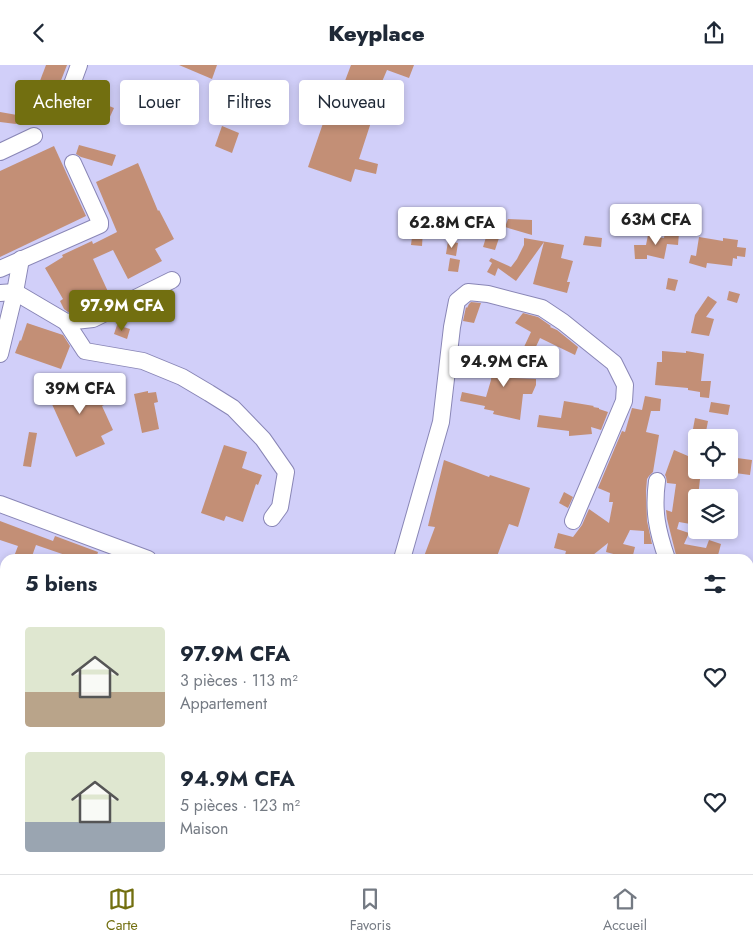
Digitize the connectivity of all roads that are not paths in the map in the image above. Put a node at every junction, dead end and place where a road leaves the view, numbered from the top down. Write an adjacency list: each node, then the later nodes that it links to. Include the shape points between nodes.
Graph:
1 (79, 65): 2 (street)
2 (74, 80)
3 (34, 136): 4 (street)
4 (0, 152)
5 (73, 163): 6 (street, via 100,224)
6 (21, 259): 7 (street); 9 (street)
7 (0, 269)
8 (172, 280): 10 (street, via 93,319)
9 (8, 292): 10 (street); 11 (street)
10 (66, 322): 14 (street, via 85,351 143,361 182,377 233,408 262,439 286,472 280,507)
11 (0, 354)
12 (658, 481): 18 (street, via 656,518)
13 (0, 504): 16 (street)
14 (272, 518)
15 (573, 521): 17 (street, via 624,401 625,385 614,363 542,308 468,291 457,301 441,422)
16 (111, 552)
17 (403, 554)
18 (666, 554)

